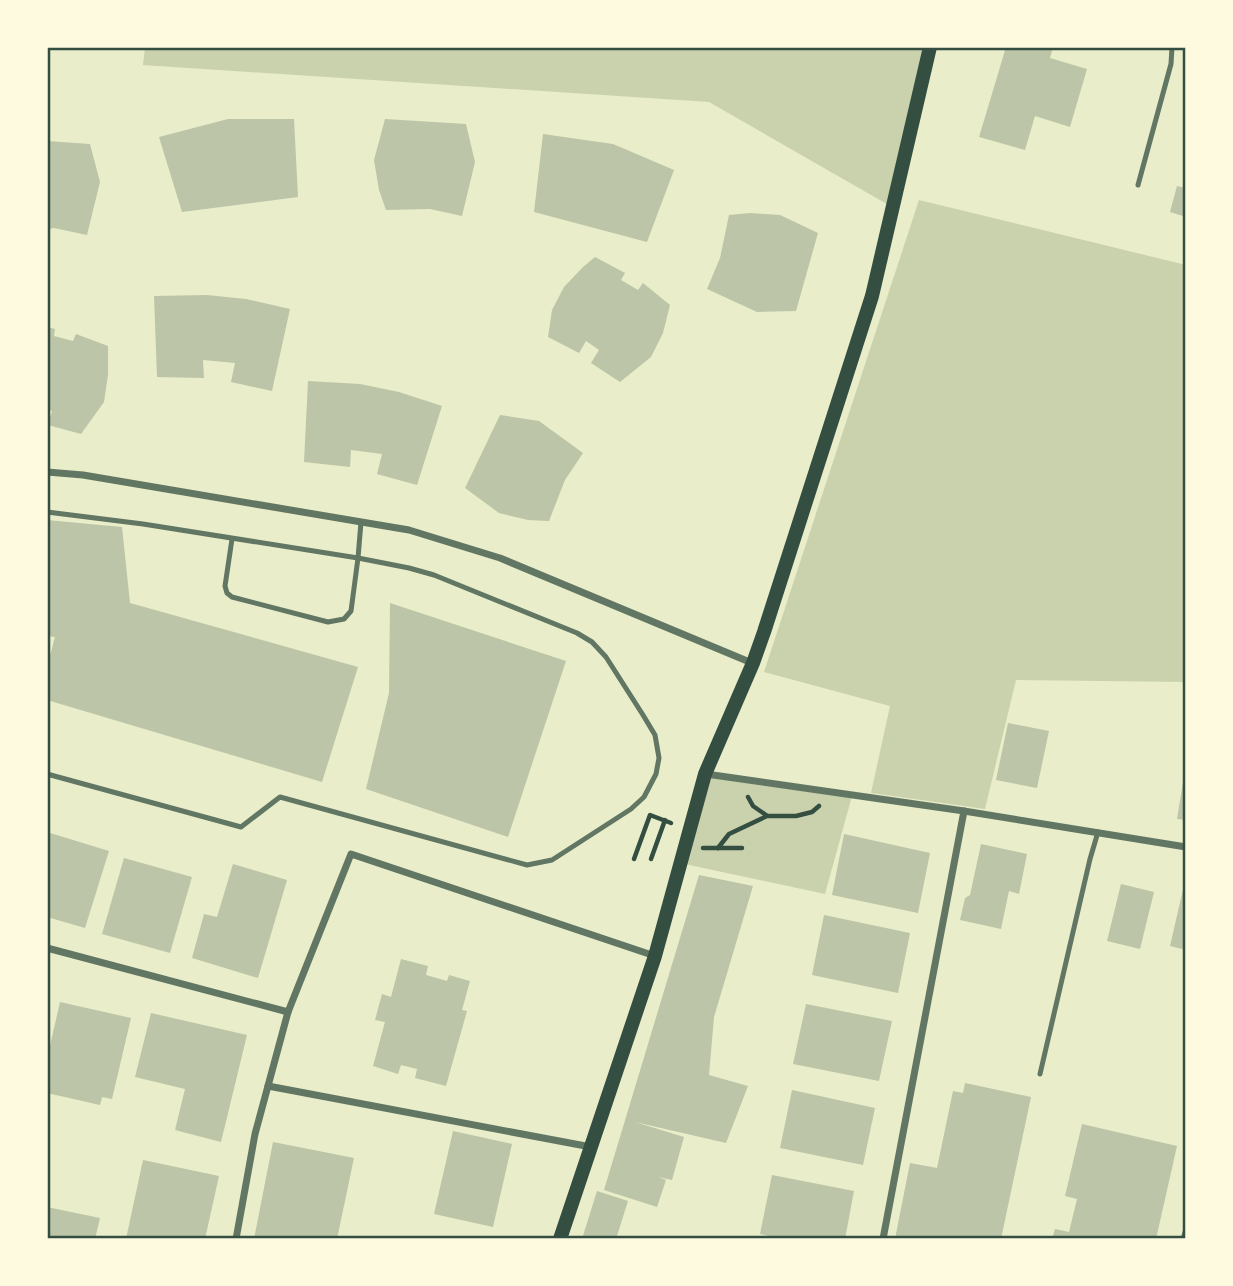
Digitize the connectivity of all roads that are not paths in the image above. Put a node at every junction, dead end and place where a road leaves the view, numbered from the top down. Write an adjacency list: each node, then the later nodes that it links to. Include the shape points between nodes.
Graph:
1 (930, 47): 9 (main road, via 872,296)
2 (1172, 47): 3 (lane)
3 (1138, 185)
4 (47, 472): 6 (street)
5 (47, 512): 7 (lane)
6 (361, 522): 8 (lane); 9 (street, via 410,530 500,558)
7 (232, 539): 8 (lane); 8 (lane, via 227,593 328,622 344,619 351,611)
8 (358, 558): 10 (lane, via 434,575 592,642 654,735 659,758 643,796 631,809 552,860 527,865 280,797 241,827)
9 (753, 663): 11 (main road)
10 (47, 774)
11 (705, 774): 12 (street); 16 (main road)
12 (964, 811): 13 (street); 24 (street)
13 (1098, 832): 14 (street); 18 (lane)
14 (1186, 847)
15 (47, 948): 17 (street)
16 (655, 956): 17 (street, via 351,854); 20 (main road)
17 (288, 1012): 19 (street)
18 (1040, 1074)
19 (268, 1086): 20 (street); 22 (street)
20 (591, 1147): 23 (main road)
21 (1186, 1228): 25 (lane)
22 (236, 1239)
23 (560, 1239)
24 (883, 1239)
25 (1183, 1239)

